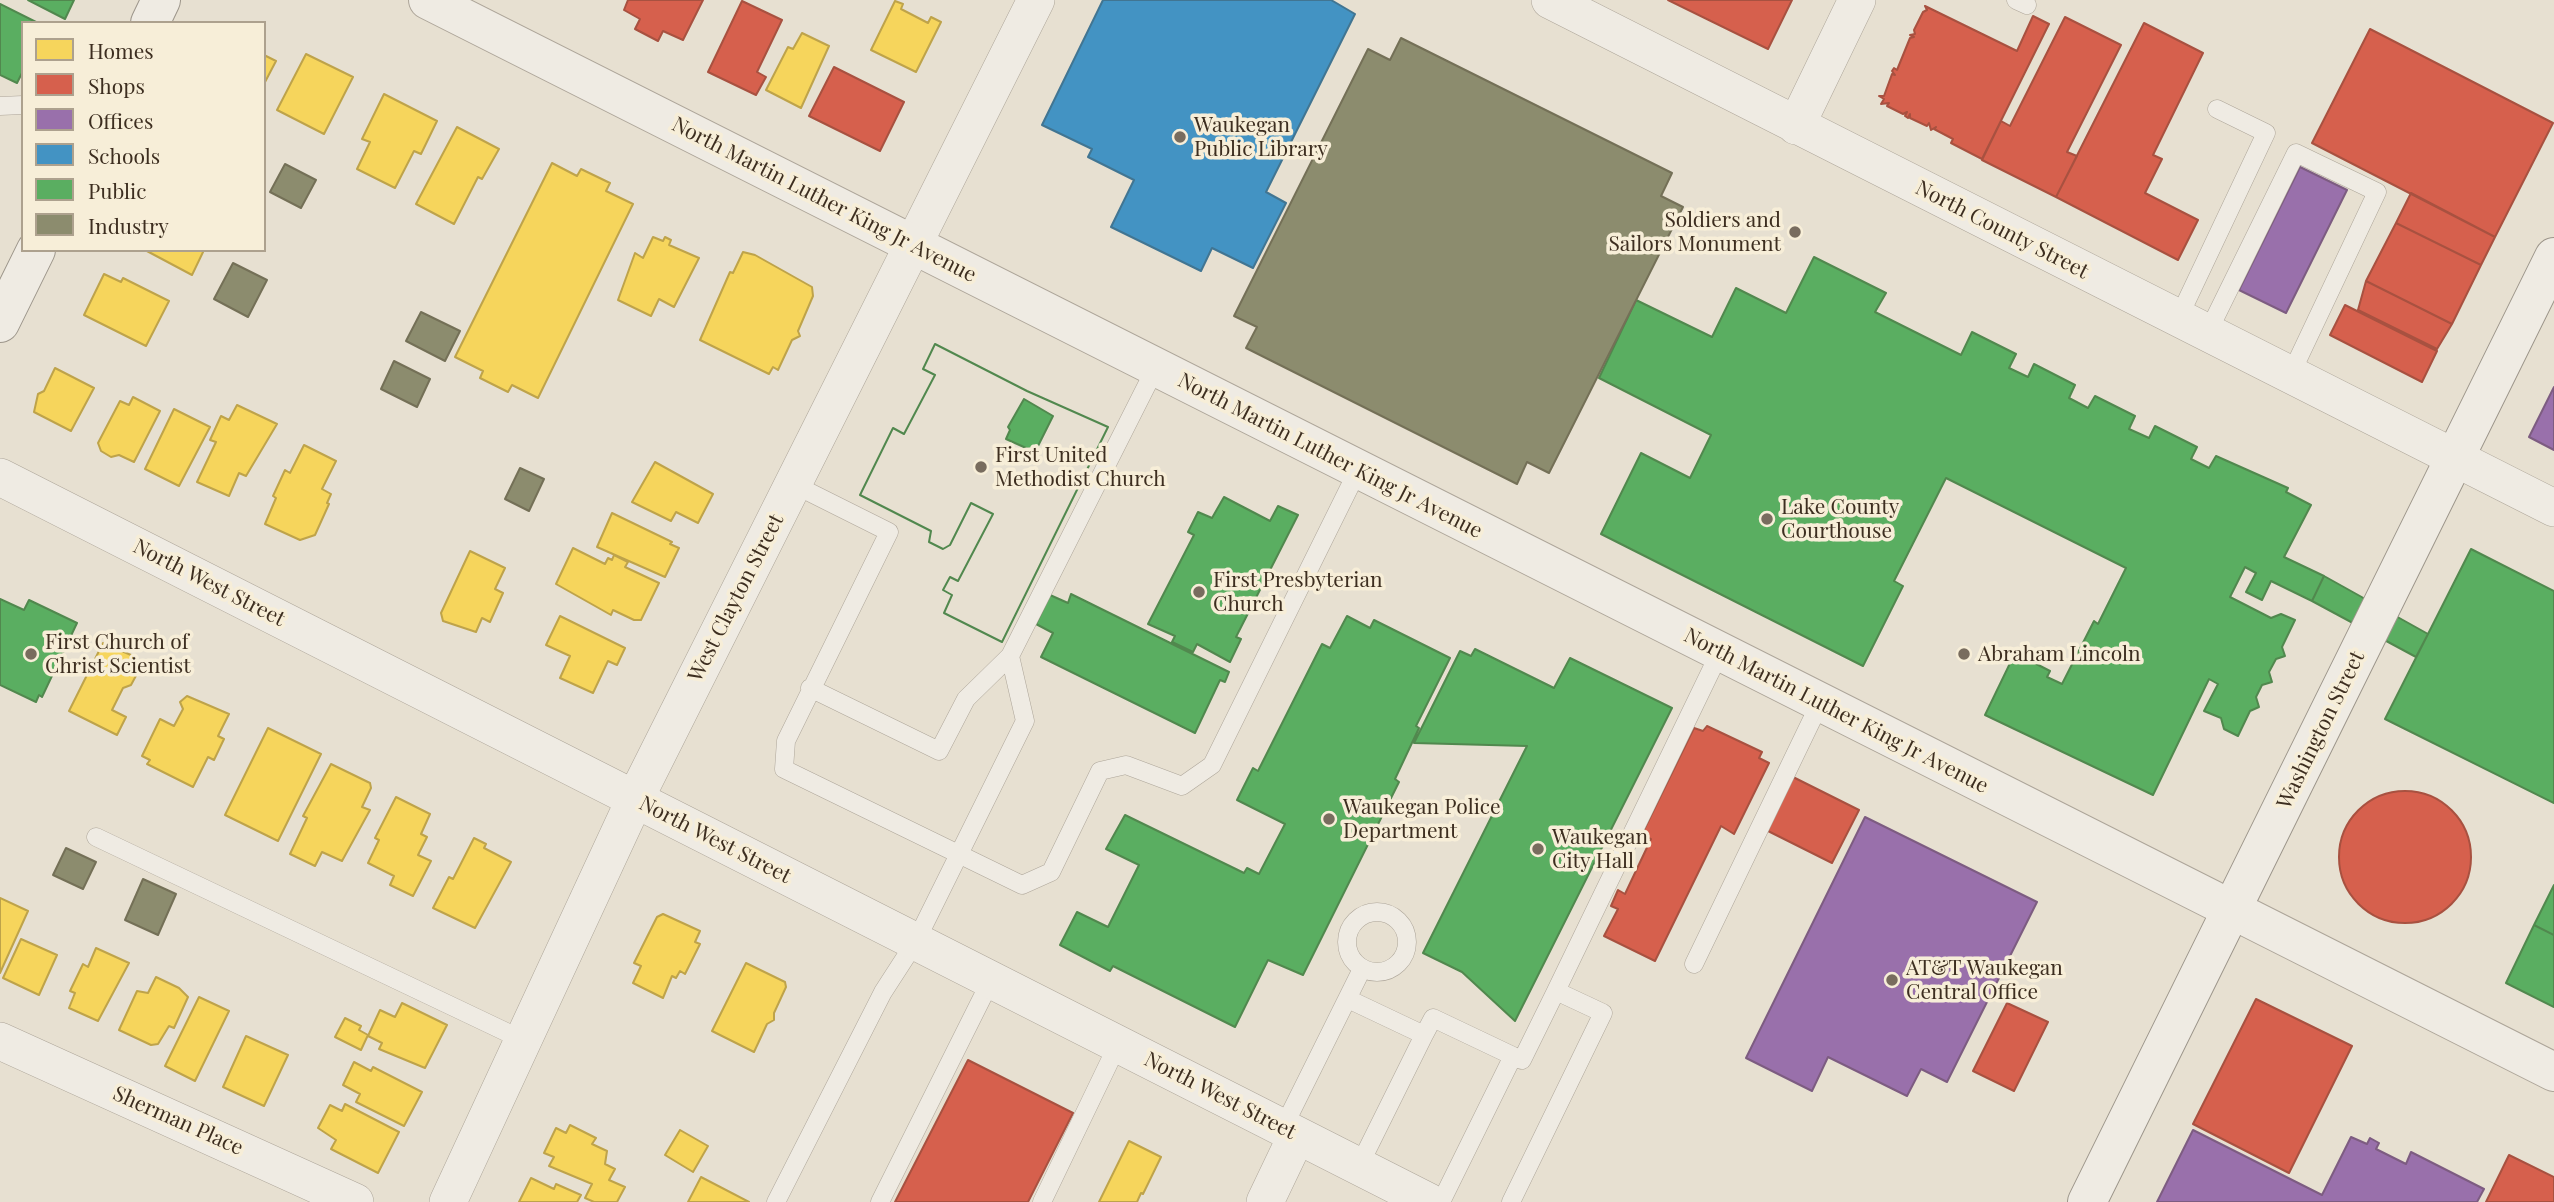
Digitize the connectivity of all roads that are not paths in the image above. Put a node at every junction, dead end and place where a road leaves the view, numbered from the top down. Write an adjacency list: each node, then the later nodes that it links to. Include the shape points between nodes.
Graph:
1 (161, 0): 6 (street)
2 (428, 0): 11 (street, North Martin Luther King Jr Avenue)
3 (1036, 0): 11 (street, West Clayton Street)
4 (1550, 0): 10 (street, North County Street)
5 (1857, 0): 10 (street)
6 (151, 21)
7 (21, 105): 8 (lane)
8 (0, 106)
9 (2217, 109): 15 (lane, via 2266,133)
10 (1796, 125): 15 (street, North County Street)
11 (913, 245): 16 (street, North Martin Luther King Jr Avenue); 21 (street, West Clayton Street)
12 (35, 252): 14 (street)
13 (2554, 257): 18 (street, Washington Street)
14 (0, 323)
15 (2193, 327): 17 (street, North County Street); 17 (lane, via 2296,153 2377,192)
16 (1156, 367): 19 (street, North Martin Luther King Jr Avenue); 24 (lane)
17 (2290, 376): 18 (street, North County Street)
18 (2456, 457): 22 (street, North County Street); 30 (street, Washington Street)
19 (1357, 470): 23 (street, North Martin Luther King Jr Avenue); 29 (lane, via 1212,765 1182,786 1126,765 1100,771 1051,872 1022,885)
20 (0, 477): 27 (street, North West Street)
21 (793, 484): 25 (lane, via 889,532); 27 (street, West Clayton Street)
22 (2554, 508)
23 (1720, 652): 26 (street, North Martin Luther King Jr Avenue); 35 (lane)
24 (1010, 656): 25 (lane, via 966,699 939,751); 29 (lane, via 1025,721)
25 (810, 688): 29 (lane, via 786,741 785,769)
26 (1820, 702): 30 (street, North Martin Luther King Jr Avenue); 32 (lane)
27 (635, 799): 31 (street, North West Street); 38 (street, West Clayton Street)
28 (96, 837): 38 (lane)
29 (959, 856): 31 (lane)
30 (2232, 911): 42 (street, North Martin Luther King Jr Avenue); 54 (street, Washington Street)
31 (916, 941): 34 (street, North West Street); 47 (lane, via 883,992)
32 (1694, 964)
33 (1362, 969): 36 (lane)
34 (991, 980): 40 (street, North West Street); 48 (lane)
35 (1556, 991): 41 (lane, via 1522,1060); 53 (lane, via 1603,1013)
36 (1348, 999): 37 (lane); 43 (lane)
37 (1423, 1035): 41 (lane, via 1433,1018); 44 (lane)
38 (523, 1040): 46 (street, West Clayton Street)
39 (0, 1041): 45 (street, Sherman Place)
40 (1118, 1044): 43 (street, North West Street); 49 (lane)
41 (1513, 1056): 52 (lane)
42 (2554, 1072)
43 (1290, 1131): 44 (street, North West Street); 50 (street)
44 (1359, 1166): 51 (street, North West Street)
45 (355, 1202)
46 (448, 1202)
47 (776, 1202)
48 (880, 1202)
49 (1042, 1202)
50 (1265, 1202)
51 (1429, 1202)
52 (1441, 1202)
53 (1511, 1202)
54 (2087, 1202)

